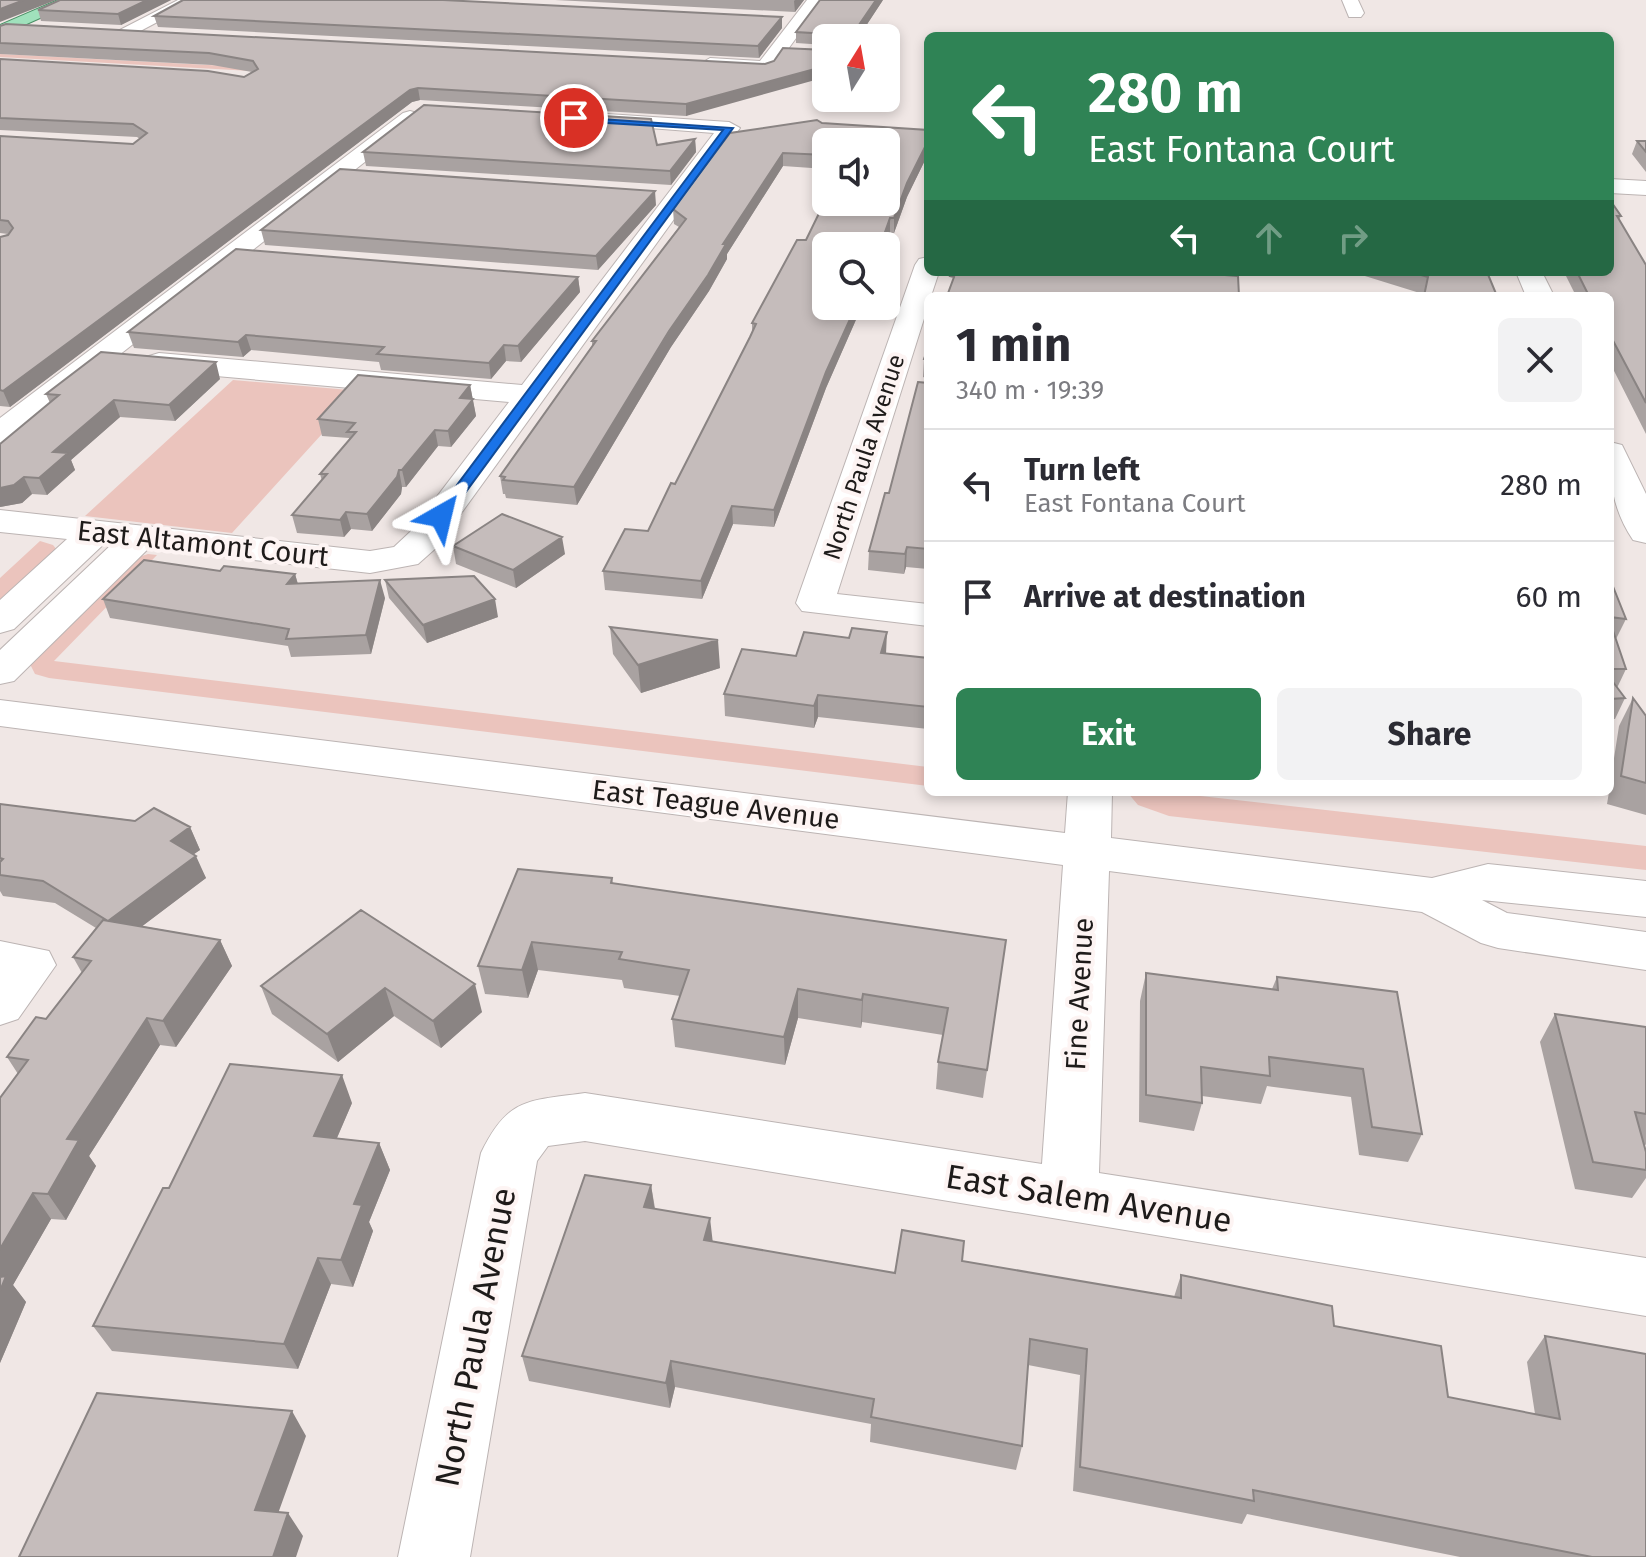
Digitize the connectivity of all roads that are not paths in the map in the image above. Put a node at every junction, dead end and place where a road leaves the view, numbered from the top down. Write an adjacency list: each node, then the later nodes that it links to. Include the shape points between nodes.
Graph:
1 (45, 0): 6 (main road)
2 (57, 0): 6 (main road)
3 (72, 0): 6 (main road)
4 (191, 0): 8 (street, via 116,33)
5 (816, 0): 9 (street, via 793,20)
6 (3, 26): 7 (street)
7 (60, 30)
8 (155, 35)
9 (777, 51): 10 (street); 11 (street, via 765,67)
10 (802, 52)
11 (687, 63)
12 (428, 110): 14 (street)
13 (574, 118): 19 (street, via 729,128)
14 (337, 173): 15 (street); 20 (street)
15 (368, 175)
16 (1614, 186): 17 (street)
17 (1646, 188)
18 (648, 193): 19 (street)
19 (679, 196): 24 (street)
20 (233, 253): 21 (street); 25 (street)
21 (264, 256)
22 (926, 276): 35 (street, North Paula Avenue, via 901,387 815,603)
23 (582, 281): 24 (street)
24 (614, 283): 26 (street)
25 (99, 356): 26 (street); 27 (street)
26 (531, 395): 32 (street, East Altamont Court, via 423,540 405,556 370,562)
27 (0, 433)
28 (1614, 461): 31 (street)
29 (0, 521): 30 (street, East Altamont Court)
30 (96, 532): 32 (street, East Altamont Court); 34 (street)
31 (1646, 532)
32 (140, 537): 33 (street)
33 (62, 611): 34 (street); 36 (street)
34 (8, 613)
35 (924, 615)
36 (0, 672)
37 (0, 713): 39 (street, East Teague Avenue)
38 (1090, 796): 39 (street, Fine Avenue)
39 (1086, 852): 40 (street, East Teague Avenue); 46 (street, Fine Avenue)
40 (1432, 896): 41 (street, East Teague Avenue, via 1488,881); 42 (street, East Teague Avenue, via 1498,930)
41 (1646, 899)
42 (1646, 951)
43 (15, 963): 44 (street)
44 (0, 1005)
45 (532, 1124): 46 (street, East Salem Avenue, via 585,1117); 48 (street, North Paula Avenue, via 510,1153)
46 (1069, 1196): 47 (street, East Salem Avenue)
47 (1646, 1287)
48 (434, 1557)

